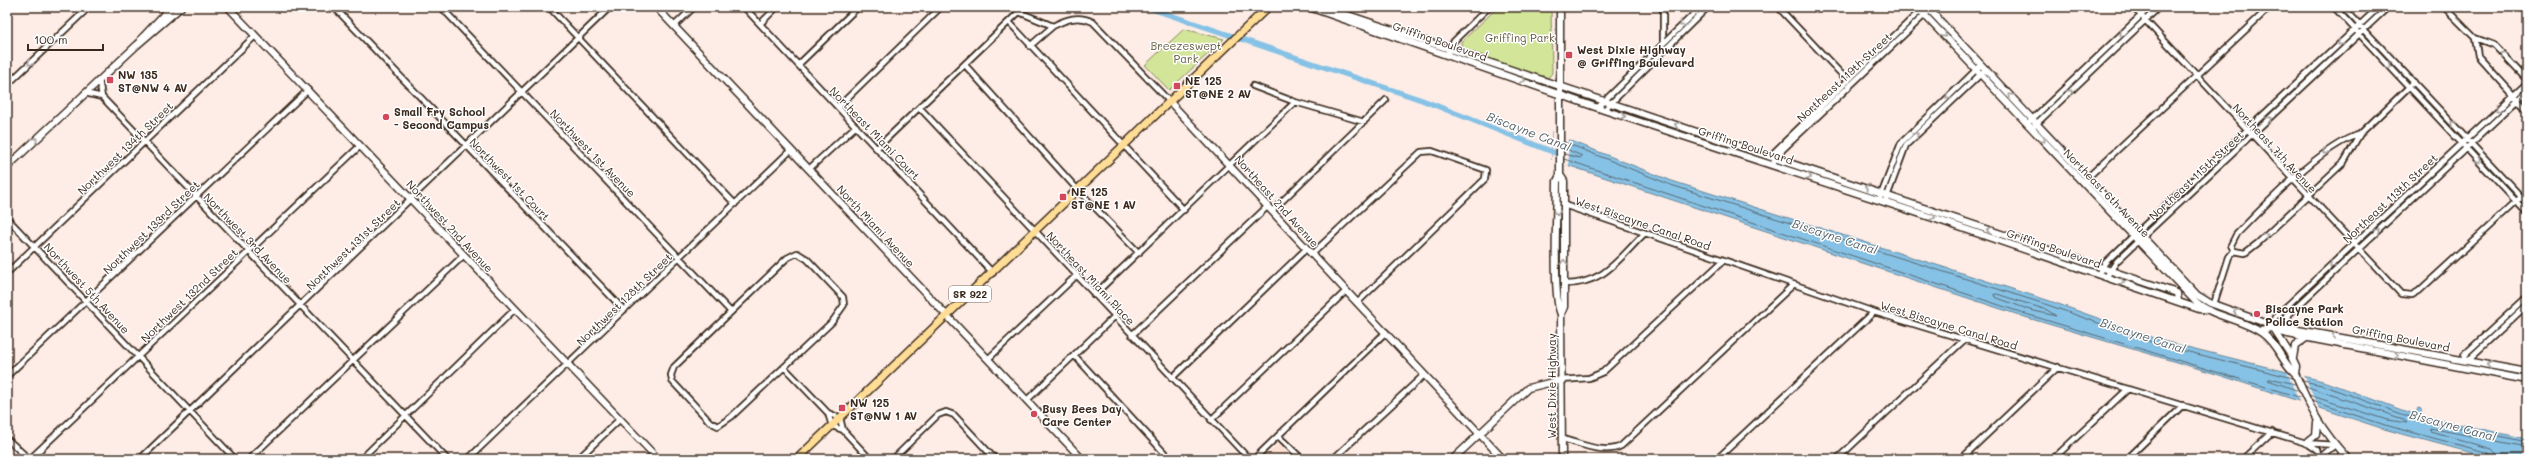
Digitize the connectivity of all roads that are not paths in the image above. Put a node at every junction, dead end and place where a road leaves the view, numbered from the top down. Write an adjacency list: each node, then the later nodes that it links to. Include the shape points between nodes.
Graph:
1 (89, 7): 64 (street, one-way to 64)
2 (170, 7): 51 (street, via 146,31)
3 (181, 7): 51 (street)
4 (228, 7): 47 (street, Northwest 2nd Avenue)
5 (334, 7): 97 (street, Northwest 1st Court)
6 (441, 7): 70 (street, Northwest 1st Avenue)
7 (549, 7): 48 (street)
8 (610, 7): 48 (street, Northwest 131st Street)
9 (656, 7): 42 (street, North Miami Avenue)
10 (694, 7): 42 (street)
11 (744, 7): 40 (street, Northeast Miami Court)
12 (777, 7): 40 (street)
13 (858, 7): 54 (street)
14 (941, 7): 80 (street)
15 (1015, 7): 35 (street)
16 (1268, 7): 78 (main road, SR 922)
17 (1309, 7): 37 (street, Griffing Boulevard)
18 (1324, 7): 37 (street, Griffing Boulevard)
19 (1489, 7): 53 (street)
20 (1560, 7): 65 (street, West Dixie Highway)
21 (1663, 7): 50 (street)
22 (1700, 7): 50 (street, one-way to 50)
23 (1708, 7): 77 (street)
24 (1778, 7): 60 (street)
25 (2132, 7): 36 (street, Northeast 7th Avenue)
26 (2150, 7): 36 (street)
27 (2159, 7): 38 (street)
28 (2270, 7): 58 (street)
29 (2334, 7): 44 (street)
30 (2343, 7): 41 (street)
31 (2379, 7): 41 (street, Northeast 115th Street)
32 (2388, 7): 45 (street, Northeast 115th Street)
33 (2444, 7): 49 (street)
34 (1925, 9): 56 (street, Northeast 6th Avenue); 57 (street, Northeast 6th Avenue, one-way to 57); 60 (street, Northeast 119th Street); 63 (street, Northeast 119th Street)
35 (1019, 12): 39 (street); 43 (street)
36 (2141, 16): 38 (street, Northeast 7th Avenue); 84 (street, one-way to 84)
37 (1345, 17): 53 (street, Griffing Boulevard)
38 (2145, 20): 58 (street, Northeast 7th Avenue); 84 (street, one-way to 38)
39 (1009, 22): 52 (street); 55 (street)
40 (760, 24): 54 (street, Northeast Miami Court)
41 (2360, 25): 44 (street, Northeast 115th Street); 45 (street)
42 (674, 26): 100 (street, North Miami Avenue)
43 (1053, 26): 52 (street, Northeast 2nd Avenue); 78 (street, Northeast 2nd Avenue, via 1067,19 1083,17 1093,22)
44 (2354, 30): 46 (street); 88 (street, Northeast 115th Street, one-way to 88)
45 (2364, 30): 46 (street, Northeast 115th Street); 62 (street)
46 (2358, 34): 67 (street, one-way to 67); 90 (street, Northeast 115th Street, one-way to 46)
47 (255, 36): 68 (street, Northwest 2nd Avenue); 92 (street, Northwest 134th Street)
48 (578, 38): 70 (street, Northwest 131st Street); 120 (street)
49 (2475, 38): 61 (street, one-way to 49, via 2494,45); 73 (street, via 2478,56)
50 (1663, 42): 77 (street)
51 (137, 45): 59 (street)
52 (1030, 46): 96 (street)
53 (1447, 51): 65 (street, Griffing Boulevard); 72 (street, Griffing Boulevard, one-way to 72)
54 (798, 65): 80 (street, Northeast Miami Court)
55 (965, 65): 81 (street); 111 (street)
56 (1984, 67): 57 (street); 84 (street, Northeast 6th Avenue, one-way to 56)
57 (1978, 72): 87 (street, Northeast 6th Avenue); 112 (street, via 1906,145)
58 (2196, 76): 88 (street, Northeast 7th Avenue); 109 (street)
59 (99, 80): 71 (street); 74 (street)
60 (1846, 80): 63 (street); 101 (street, Northeast 119th Street)
61 (2527, 81): 73 (street, Northeast 113th Street)
62 (2414, 82): 67 (street); 91 (street, one-way to 62)
63 (1850, 84): 101 (street, Northeast 119th Street)
64 (7, 85)
65 (1560, 85): 72 (street, West Dixie Highway); 77 (street, Griffing Boulevard)
66 (1253, 86): 79 (street)
67 (2409, 87): 89 (street); 93 (street)
68 (308, 90): 95 (street, Northwest 2nd Avenue); 113 (street, Northwest 133rd Street)
69 (2527, 91): 76 (street, Northeast 113th Street)
70 (522, 92): 97 (street, Northwest 131st Street); 139 (street, Northwest 1st Avenue)
71 (84, 93): 74 (street); 104 (street, one-way to 71)
72 (1560, 93): 82 (street, Griffing Boulevard); 106 (street, West Dixie Highway)
73 (2513, 95): 76 (street); 91 (street, Northeast 113th Street, one-way to 91)
74 (102, 97): 92 (street, Northwest 3rd Avenue)
75 (1386, 100): 85 (street)
76 (2517, 100): 83 (street); 94 (street, Northeast 113th Street)
77 (1607, 101): 82 (street); 101 (street, Griffing Boulevard, one-way to 77)
78 (1170, 102): 96 (main road, SR 922); 103 (street, Northeast 2nd Avenue)
79 (1295, 102): 85 (street); 103 (street)
80 (838, 107): 86 (street, Northeast Miami Court)
81 (920, 108): 98 (street); 126 (street, Northeast Miami Place)
82 (1601, 108): 102 (street, Griffing Boulevard, one-way to 102)
83 (2527, 110)
84 (2034, 121): 87 (street); 109 (street, Northeast 6th Avenue)
85 (1364, 122): 122 (street)
86 (856, 126): 98 (street, Northeast Miami Court); 105 (street)
87 (2029, 126): 109 (street, Northeast 6th Avenue, one-way to 109)
88 (2247, 131): 90 (street, Northeast 7th Avenue); 128 (street, Northeast 115th Street)
89 (2360, 134): 110 (street, one-way to 110, via 2331,147); 114 (street, via 2344,162)
90 (2251, 136): 110 (street, Northeast 7th Avenue); 129 (street, Northeast 115th Street)
91 (2467, 139): 93 (street, Northeast 113th Street); 94 (street)
92 (144, 142): 113 (street, Northwest 3rd Avenue); 131 (street, Northwest 134th Street)
93 (2461, 143): 99 (street); 130 (street, Northeast 113th Street)
94 (2471, 143): 99 (street, Northeast 113th Street); 107 (street)
95 (360, 146): 116 (street, Northwest 2nd Avenue); 134 (street, Northwest 132nd Street)
96 (1124, 146): 111 (main road, SR 922); 123 (street)
97 (467, 147): 116 (street, Northwest 131st Street); 158 (street, Northwest 1st Court)
98 (877, 148): 142 (street, Northeast Miami Court)
99 (2465, 148): 108 (street, one-way to 108); 133 (street, Northeast 113th Street, one-way to 99)
100 (791, 150): 105 (street, North Miami Avenue); 120 (street, Northwest 128th Street)
101 (1773, 157): 102 (street, Northeast 119th Street); 112 (street, Griffing Boulevard, one-way to 101)
102 (1769, 163): 117 (street, Griffing Boulevard, one-way to 117)
103 (1229, 164): 122 (street, Northeast 2nd Avenue); 123 (street)
104 (7, 167)
105 (809, 169): 163 (street, North Miami Avenue)
106 (1560, 175): 121 (street, West Dixie Highway, via 1564,181); 162 (street, West Dixie Highway, one-way to 162, via 1557,181 1557,307)
107 (2500, 175): 108 (street); 115 (street)
108 (2495, 179): 118 (street)
109 (2085, 180): 128 (street, Northeast 6th Avenue)
110 (2293, 181): 114 (street, Northeast 7th Avenue); 135 (street, via 2236,235 2232,242)
111 (1077, 189): 126 (main road, SR 922); 136 (street)
112 (1884, 193): 117 (street); 141 (street, Griffing Boulevard, one-way to 112)
113 (195, 196): 134 (street, Northwest 3rd Avenue); 152 (street, Northwest 133rd Street)
114 (2308, 196): 130 (street, Northeast 7th Avenue); 135 (street, one-way to 114, via 2242,254 2248,251)
115 (2521, 197): 118 (street); 119 (street)
116 (412, 200): 138 (street, Northwest 2nd Avenue); 156 (street, Northwest 131st Street)
117 (1882, 201): 141 (street, Griffing Boulevard, one-way to 141)
118 (2516, 201): 124 (street); 133 (street, Northeast 7th Avenue, via 2419,291 2408,295 2396,290)
119 (2527, 203)
120 (735, 204): 139 (street, Northwest 128th Street)
121 (1564, 205): 127 (street, West Biscayne Canal Road); 146 (street, West Dixie Highway, one-way to 121)
122 (1270, 209): 132 (street, Northeast 2nd Avenue); 170 (street)
123 (1184, 210): 136 (street)
124 (2527, 213)
125 (7, 218): 131 (street, Northwest 5th Avenue)
126 (1036, 232): 142 (main road, SR 922); 145 (street, Northeast Miami Place)
127 (1645, 233): 140 (street, West Biscayne Canal Road); 146 (street, via 1597,279 1582,284)
128 (2136, 234): 129 (street, Northeast 6th Avenue); 141 (street, Northeast 115th Street)
129 (2141, 239): 144 (street, Northeast 115th Street); 151 (street, Northeast 6th Avenue); 159 (street, Northeast 6th Avenue, via 2195,301)
130 (2354, 244): 133 (street, Northeast 7th Avenue); 167 (street, Northeast 113th Street, one-way to 167, via 2275,317)
131 (35, 247): 143 (street, Northwest 134th Street); 152 (street, Northwest 5th Avenue)
132 (1306, 248): 137 (street, Northeast 2nd Avenue); 192 (street)
133 (2358, 249): 164 (street, Northeast 113th Street)
134 (248, 251): 156 (street, Northwest 3rd Avenue); 177 (street, Northwest 132nd Street)
135 (2234, 251): 154 (street, via 2229,257)
136 (1139, 253): 149 (street)
137 (1312, 254): 148 (street, Northeast 2nd Avenue); 153 (street, via 1421,152 1432,151 1486,170 1485,179)
138 (464, 255): 157 (street, Northwest 2nd Avenue); 180 (street)
139 (680, 257): 158 (street, Northwest 128th Street); 160 (street, Northwest 1st Avenue)
140 (1724, 260): 147 (street, West Biscayne Canal Road); 193 (street, via 1603,372 1589,378)
141 (2100, 270): 144 (street, Griffing Boulevard)
142 (993, 272): 163 (main road, SR 922)
143 (7, 273)
144 (2108, 273): 159 (street, Griffing Boulevard)
145 (1077, 275): 149 (street, Northeast Miami Place); 178 (street)
146 (1564, 284): 162 (street, West Dixie Highway, via 1564,307)
147 (1793, 285): 161 (street, West Biscayne Canal Road); 211 (street, via 1643,427 1614,450)
148 (1346, 291): 153 (street, Northeast 2nd Avenue); 203 (street)
149 (1094, 295): 165 (street, Northeast Miami Place)
150 (2527, 297): 181 (street, via 2464,355)
151 (2202, 298): 154 (street, Griffing Boulevard)
152 (86, 301): 177 (street, Northwest 5th Avenue); 190 (street, Northwest 133rd Street)
153 (1357, 303): 169 (street, Northeast 2nd Avenue)
154 (2214, 304): 167 (street, Griffing Boulevard, one-way to 154)
155 (2527, 305): 181 (street, via 2470,358)
156 (301, 306): 180 (street, Northwest 3rd Avenue); 198 (street, Northwest 131st Street)
157 (515, 309): 182 (street, Northwest 2nd Avenue); 200 (street)
158 (624, 310): 182 (street, Northwest 128th Street)
159 (2208, 310): 168 (street, Northeast 6th Avenue)
160 (731, 312): 184 (street, via 674,367 671,375 672,381 710,422 718,426 731,417); 184 (street, via 787,258 797,253 807,259 843,297 844,305 832,322)
161 (1874, 312): 171 (street, West Biscayne Canal Road); 238 (street)
162 (1561, 314): 193 (street, West Dixie Highway)
163 (947, 315): 178 (street, North Miami Avenue); 201 (main road, SR 922)
164 (2288, 315): 166 (street, via 2287,321); 167 (street, Northeast 113th Street)
165 (1114, 317): 170 (street, Northeast Miami Place); 176 (street)
166 (2292, 327): 167 (street, Griffing Boulevard); 174 (street, Griffing Boulevard, one-way to 166)
167 (2274, 328): 168 (street, Griffing Boulevard); 172 (street, Griffing Boulevard); 173 (street); 179 (street, Northeast 6th Avenue)
168 (2260, 331): 173 (street, Northeast 6th Avenue)
169 (1386, 332): 189 (street, Northeast 2nd Avenue); 209 (street)
170 (1132, 335): 192 (street, Northeast Miami Place)
171 (1965, 338): 185 (street, West Biscayne Canal Road); 239 (street)
172 (2306, 338): 175 (street, Griffing Boulevard); 179 (street, via 2295,346)
173 (2274, 344): 188 (street, Northeast 6th Avenue)
174 (2380, 344): 175 (street); 181 (street, Griffing Boulevard)
175 (2378, 352): 183 (street, Griffing Boulevard, one-way to 183)
176 (1074, 355): 196 (street); 230 (street)
177 (138, 356): 198 (street, Northwest 5th Avenue); 215 (street, Northwest 132nd Street)
178 (988, 359): 196 (street, North Miami Avenue)
179 (2292, 359): 188 (street, Northeast 6th Avenue)
180 (352, 360): 200 (street, Northwest 3rd Avenue); 218 (street)
181 (2464, 360): 183 (street); 186 (street, Griffing Boulevard, one-way to 181)
182 (568, 364): 202 (street, Northwest 2nd Avenue); 221 (street, Northwest 128th Street)
183 (2457, 366): 191 (street, Griffing Boulevard)
184 (784, 367): 199 (street)
185 (2058, 367): 195 (street, West Biscayne Canal Road); 240 (street)
186 (2512, 369): 187 (street, Griffing Boulevard); 191 (street)
187 (2527, 372)
188 (2295, 373): 204 (street, Northeast 6th Avenue)
189 (1424, 375): 208 (street, Northeast 2nd Avenue); 234 (street)
190 (7, 376)
191 (2510, 376): 194 (street, Griffing Boulevard)
192 (1172, 378): 203 (street, Northeast Miami Place)
193 (1561, 380): 208 (street, via 1528,388); 211 (street, West Dixie Highway)
194 (2527, 380)
195 (2128, 389): 197 (street, West Biscayne Canal Road); 241 (street)
196 (1027, 400): 229 (street, North Miami Avenue)
197 (2183, 405): 207 (street, West Biscayne Canal Road); 242 (street)
198 (190, 411): 216 (street, Northwest 131st Street); 217 (street, Northwest 5th Avenue)
199 (828, 413): 201 (street); 205 (street)
200 (406, 416): 219 (street); 220 (street, Northwest 3rd Avenue)
201 (840, 418): 205 (main road, SR 922); 206 (street)
202 (620, 419): 222 (street); 223 (street, Northwest 2nd Avenue)
203 (1211, 420): 231 (street, Northeast Miami Place)
204 (2317, 423): 212 (street, via 2316,435); 213 (street, Northeast 6th Avenue)
205 (832, 426): 206 (street); 224 (main road, SR 922)
206 (842, 430): 225 (street)
207 (2272, 432): 212 (street, West Biscayne Canal Road); 243 (street)
208 (1479, 434): 235 (street); 236 (street, Northeast 2nd Avenue)
209 (1278, 436): 232 (street); 233 (street)
210 (7, 439): 215 (street)
211 (1562, 439): 237 (street, West Dixie Highway)
212 (2306, 442): 213 (street, West Biscayne Canal Road); 244 (street, via 2317,450)
213 (2335, 445): 244 (street); 245 (street, Northeast 6th Avenue)
214 (990, 454): 226 (street, via 954,415 946,412 938,415); 227 (street); 228 (street)
215 (30, 459)
216 (140, 459)
217 (235, 459)
218 (249, 459)
219 (361, 459)
220 (447, 459)
221 (468, 459)
222 (578, 459)
223 (658, 459)
224 (797, 459)
225 (870, 459)
226 (893, 459)
227 (985, 459)
228 (995, 459)
229 (1082, 459)
230 (1170, 459)
231 (1249, 459)
232 (1254, 459)
233 (1302, 459)
234 (1333, 459)
235 (1453, 459)
236 (1503, 459)
237 (1562, 459)
238 (1718, 459)
239 (1837, 459)
240 (1961, 459)
241 (2053, 459)
242 (2127, 459)
243 (2243, 459)
244 (2319, 459)
245 (2348, 459)

